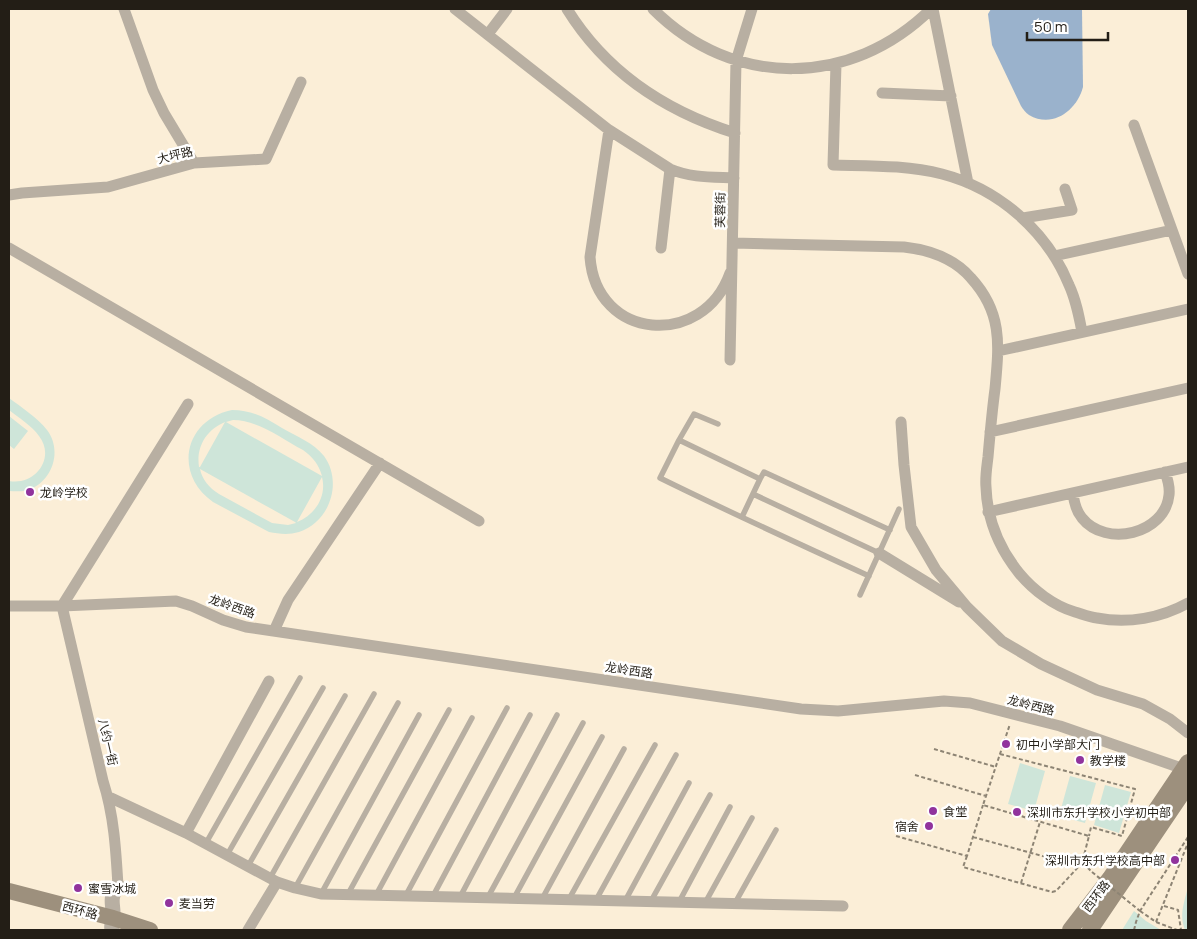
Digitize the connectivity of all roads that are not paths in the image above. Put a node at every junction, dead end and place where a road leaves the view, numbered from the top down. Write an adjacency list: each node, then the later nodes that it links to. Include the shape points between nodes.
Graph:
1 (124, 9): 17 (street, via 153,90)
2 (455, 9): 8 (street)
3 (507, 9): 8 (street)
4 (567, 9): 16 (street, via 596,48 642,89 696,119)
5 (653, 9): 9 (street, via 690,39)
6 (752, 9): 9 (street, 芙蓉街)
7 (932, 9): 10 (street, via 882,46); 13 (street)
8 (488, 34): 15 (street)
9 (736, 61): 10 (street, via 786,69); 16 (street, 芙蓉街)
10 (836, 64): 20 (street, via 833,165 907,168 942,174)
11 (301, 82): 17 (street, 大坪路, via 266,159)
12 (882, 93): 13 (street)
13 (951, 96): 20 (street)
14 (1134, 125): 24 (street)
15 (609, 130): 18 (street); 29 (street, via 590,257 597,286 608,303 623,316 642,324 662,326 681,322 708,306 729,277)
16 (735, 133): 19 (street, 芙蓉街)
17 (194, 163): 22 (street, 大坪路, via 108,187)
18 (670, 169): 19 (street, via 687,175); 27 (street)
19 (734, 178): 25 (street, 芙蓉街)
20 (968, 183): 23 (street, via 992,195)
21 (1065, 189): 23 (street, via 1072,210)
22 (9, 195)
23 (1023, 218): 28 (street)
24 (1172, 230): 28 (street); 30 (street)
25 (733, 243): 29 (street, 芙蓉街); 33 (street, via 904,247 939,255 960,267 984,294 994,316)
26 (9, 248): 41 (street)
27 (660, 248)
28 (1054, 256): 32 (street, via 1075,300)
29 (732, 266): 34 (street, 芙蓉街)
30 (1188, 274)
31 (1188, 309): 32 (street)
32 (1082, 332): 33 (street)
33 (998, 351): 39 (street)
34 (730, 360)
35 (1188, 388): 39 (street)
36 (188, 404): 57 (street)
37 (901, 422): 58 (street, via 911,527 936,570)
38 (718, 424): 40 (lane, via 694,414)
39 (990, 432): 48 (street, via 985,485)
40 (679, 440): 44 (lane); 49 (lane, via 660,478)
41 (380, 463): 50 (street); 59 (street, via 288,600)
42 (1188, 467): 43 (street)
43 (1165, 472): 45 (street); 45 (street, via 1170,494 1162,515 1147,527 1130,533 1104,532 1088,524 1077,510)
44 (760, 479): 46 (lane); 51 (lane, via 764,472)
45 (1073, 493): 48 (street)
46 (753, 494): 49 (lane); 52 (lane)
47 (899, 509): 51 (lane)
48 (988, 512): 55 (street, via 1009,561 1047,598 1071,611 1123,621 1150,618)
49 (742, 517): 53 (lane)
50 (479, 521)
51 (890, 530): 52 (lane)
52 (879, 553): 53 (lane); 58 (street)
53 (869, 576): 54 (lane)
54 (860, 595)
55 (1188, 603)
56 (9, 606): 57 (street, 龙岭西路)
57 (62, 606): 59 (street, 龙岭西路, via 176,601 223,620); 81 (street, 八约一街)
58 (967, 607): 73 (street, via 1002,641 1041,664 1097,690 1143,704)
59 (274, 631): 78 (street, 龙岭西路, via 801,709 838,711 944,701 970,703 1060,726)
60 (300, 678): 86 (lane)
61 (269, 681): 85 (street)
62 (323, 688): 87 (lane)
63 (374, 694): 89 (lane)
64 (345, 696): 88 (lane)
65 (398, 703): 91 (lane)
66 (507, 708): 96 (lane)
67 (449, 710): 94 (lane)
68 (419, 715): 93 (lane)
69 (530, 715): 97 (lane)
70 (557, 715): 98 (lane)
71 (472, 718): 95 (lane)
72 (583, 723): 99 (lane)
73 (1188, 733)
74 (602, 737): 100 (lane)
75 (655, 745): 102 (lane)
76 (624, 749): 101 (lane)
77 (676, 755): 103 (lane)
78 (1187, 772): 114 (main road, 西环路); 115 (main road, 西环路)
79 (689, 783): 105 (lane)
80 (710, 795): 106 (lane)
81 (108, 798): 85 (street); 90 (street, 八约一街)
82 (730, 807): 107 (lane)
83 (752, 818): 108 (lane)
84 (776, 830): 109 (lane)
85 (186, 833): 86 (street)
86 (206, 844): 87 (street)
87 (227, 854): 88 (street)
88 (248, 866): 89 (street)
89 (274, 880): 91 (street); 113 (street)
90 (118, 886): 111 (street, via 112,895)
91 (295, 888): 93 (street)
92 (9, 891): 111 (main road, 西环路)
93 (321, 894): 94 (street)
94 (348, 894): 95 (street)
95 (376, 895): 96 (street)
96 (406, 896): 97 (street)
97 (433, 896): 98 (street)
98 (460, 897): 99 (street)
99 (488, 897): 100 (street)
100 (514, 898): 101 (street)
101 (542, 899): 102 (street)
102 (570, 899): 103 (street)
103 (596, 900): 105 (street)
104 (9, 901): 111 (main road, 西环路)
105 (625, 901): 106 (street)
106 (651, 901): 107 (street)
107 (679, 902): 108 (street)
108 (705, 902): 109 (street)
109 (735, 903): 110 (street)
110 (843, 906)
111 (119, 926): 112 (main road, 西环路)
112 (150, 930)
113 (248, 930)
114 (1070, 930)
115 (1090, 930)

